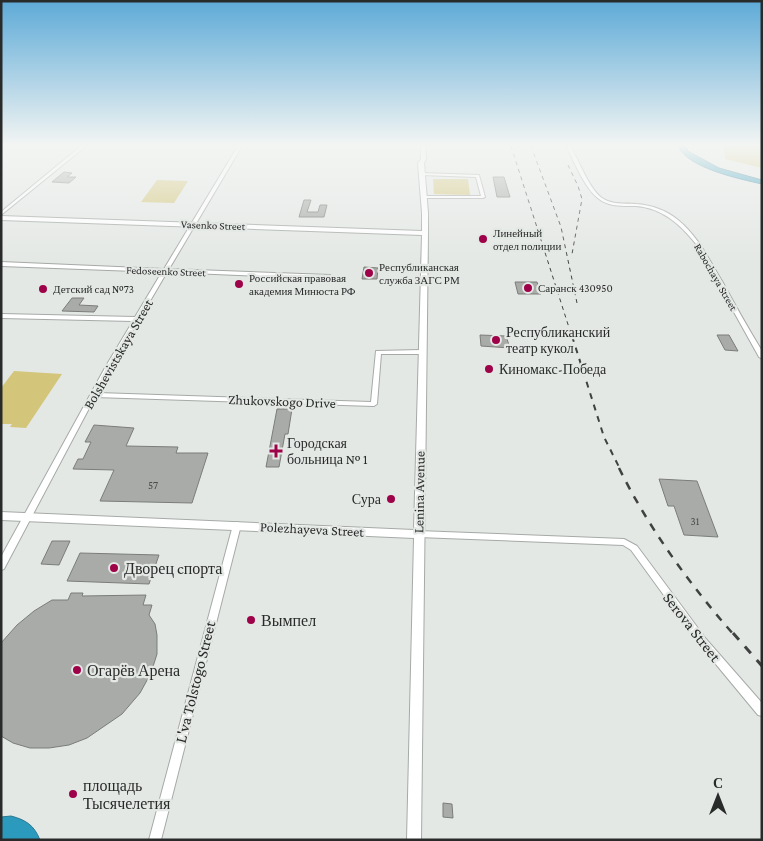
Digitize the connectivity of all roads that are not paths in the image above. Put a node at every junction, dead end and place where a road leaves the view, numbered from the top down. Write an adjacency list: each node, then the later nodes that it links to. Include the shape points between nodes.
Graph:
1 (37, 185): 7 (street)
2 (217, 185): 8 (street, Bolshevistskaya Street)
3 (422, 185): 6 (main road, Lenina Avenue)
4 (480, 185): 6 (street, via 483,198)
5 (591, 185): 16 (street, Rabochaya Street, via 601,198 617,204 659,208 685,228 698,244)
6 (423, 197): 9 (main road, Lenina Avenue)
7 (2, 218): 8 (main road, Vasenko Street)
8 (194, 224): 9 (main road, Vasenko Street); 11 (street, Bolshevistskaya Street)
9 (424, 233): 15 (main road, Lenina Avenue)
10 (1, 264): 11 (street, Fedoseenko Street)
11 (166, 271): 12 (street, Fedoseenko Street); 14 (street, Bolshevistskaya Street)
12 (330, 277)
13 (1, 316): 14 (street)
14 (137, 319): 17 (street, Bolshevistskaya Street)
15 (422, 352): 17 (street, Zhukovskogo Drive, via 378,352 374,404); 21 (main road, Lenina Avenue)
16 (762, 357)
17 (94, 395): 19 (street, Bolshevistskaya Street)
18 (1, 516): 19 (main road, Polezhayeva Street)
19 (28, 517): 20 (main road, Polezhayeva Street); 23 (street, Bolshevistskaya Street)
20 (238, 525): 21 (main road, Polezhayeva Street); 25 (street, L'va Tolstogo Street)
21 (418, 534): 22 (street, Polezhayeva Street); 26 (main road, Lenina Avenue)
22 (624, 542): 24 (street, Serova Street, via 634,548 697,635)
23 (1, 566)
24 (762, 711)
25 (155, 840)
26 (414, 840)

